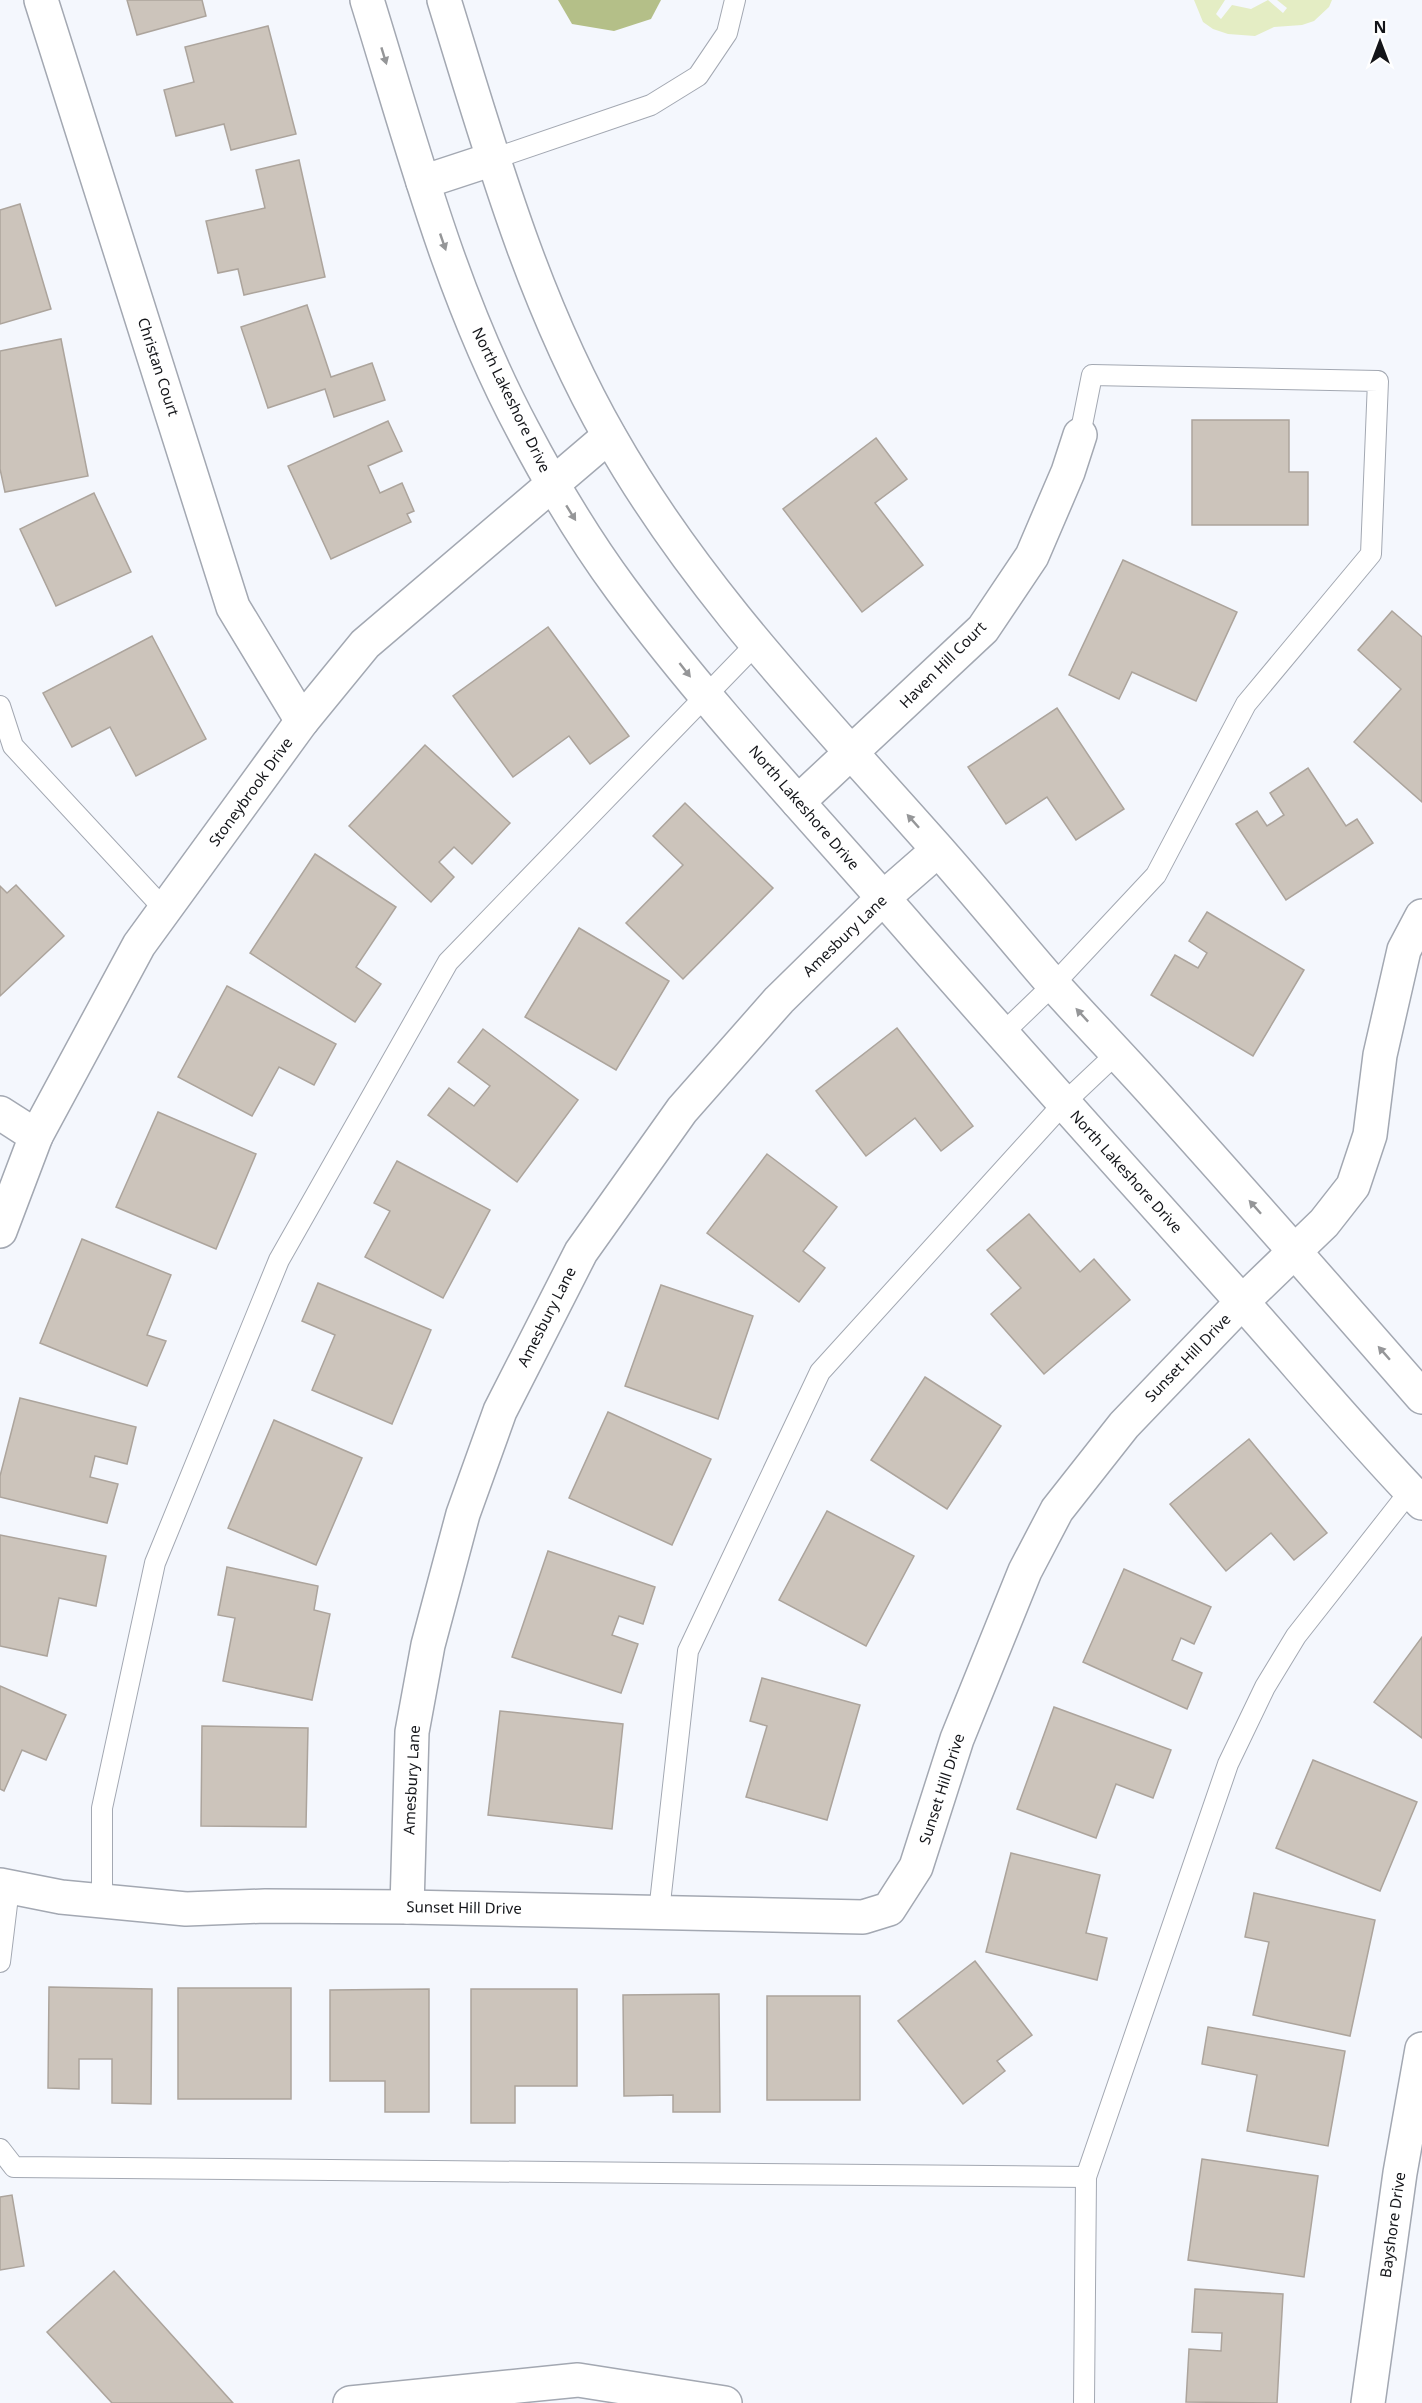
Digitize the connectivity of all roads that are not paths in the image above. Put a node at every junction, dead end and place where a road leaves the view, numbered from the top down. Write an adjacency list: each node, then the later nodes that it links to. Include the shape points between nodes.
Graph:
1 (41, 0): 13 (street, Christan Court, via 233,607)
2 (367, 0): 6 (street, North Lakeshore Drive, one-way to 6)
3 (444, 0): 5 (street)
4 (735, 0): 5 (lane, via 727,33 698,76 651,105)
5 (493, 159): 6 (street); 8 (street, via 537,287)
6 (423, 182): 9 (street, North Lakeshore Drive, one-way to 9, via 455,278 494,371)
7 (1080, 435): 14 (street, Haven Hill Court, via 1032,556 983,629); 20 (lane, via 1092,375 1378,381 1371,554 1246,704 1156,875)
8 (609, 436): 9 (street, Stoneybrook Drive); 10 (street, via 698,574)
9 (552, 483): 11 (street, North Lakeshore Drive, one-way to 11, via 622,590); 13 (street, Stoneybrook Drive, via 365,644)
10 (756, 644): 11 (lane); 14 (street)
11 (706, 698): 15 (street, North Lakeshore Drive); 32 (lane, via 448,962 279,1260 155,1563 102,1809)
12 (0, 706): 18 (lane, via 13,746)
13 (303, 722): 18 (street, Stoneybrook Drive)
14 (852, 753): 15 (street, Haven Hill Court); 16 (street, one-way to 14)
15 (798, 802): 17 (street, North Lakeshore Drive)
16 (938, 850): 17 (street, Amesbury Lane); 20 (street)
17 (883, 898): 21 (street, North Lakeshore Drive); 33 (street, Amesbury Lane, via 779,1000 682,1110 581,1252 500,1411 463,1514 428,1645 412,1732)
18 (165, 910): 25 (street, Stoneybrook Drive, via 139,945)
19 (1422, 916): 27 (street, Sunset Hill Drive, via 1404,950 1380,1055 1371,1135 1353,1186 1324,1223)
20 (1054, 984): 21 (lane); 22 (street, one-way to 20)
21 (1002, 1034): 23 (street, North Lakeshore Drive)
22 (1117, 1053): 23 (lane); 27 (street, one-way to 22)
23 (1064, 1102): 28 (street, North Lakeshore Drive); 34 (lane, via 820,1372 688,1651)
24 (0, 1113): 25 (street)
25 (36, 1136): 26 (street, Stoneybrook Drive)
26 (0, 1231)
27 (1294, 1250): 28 (street, Sunset Hill Drive); 29 (street, one-way to 27)
28 (1242, 1302): 30 (street, North Lakeshore Drive); 34 (street, Sunset Hill Drive, via 1124,1425 1057,1510 1025,1572 957,1739 916,1867 889,1909 863,1917)
29 (1422, 1398)
30 (1418, 1490): 38 (lane, via 1296,1636 1265,1686 1228,1764)
31 (5, 1887): 32 (street, Sunset Hill Drive); 35 (lane)
32 (102, 1901): 33 (street, Sunset Hill Drive, via 186,1909)
33 (408, 1907): 34 (street, Sunset Hill Drive)
34 (659, 1912)
35 (0, 1962)
36 (1422, 2049): 42 (street, Bayshore Drive, via 1400,2173)
37 (0, 2149): 38 (lane, via 14,2167)
38 (1086, 2177): 41 (lane)
39 (350, 2403): 40 (street, via 578,2380)
40 (725, 2403)
41 (1084, 2403)
42 (1368, 2403)

